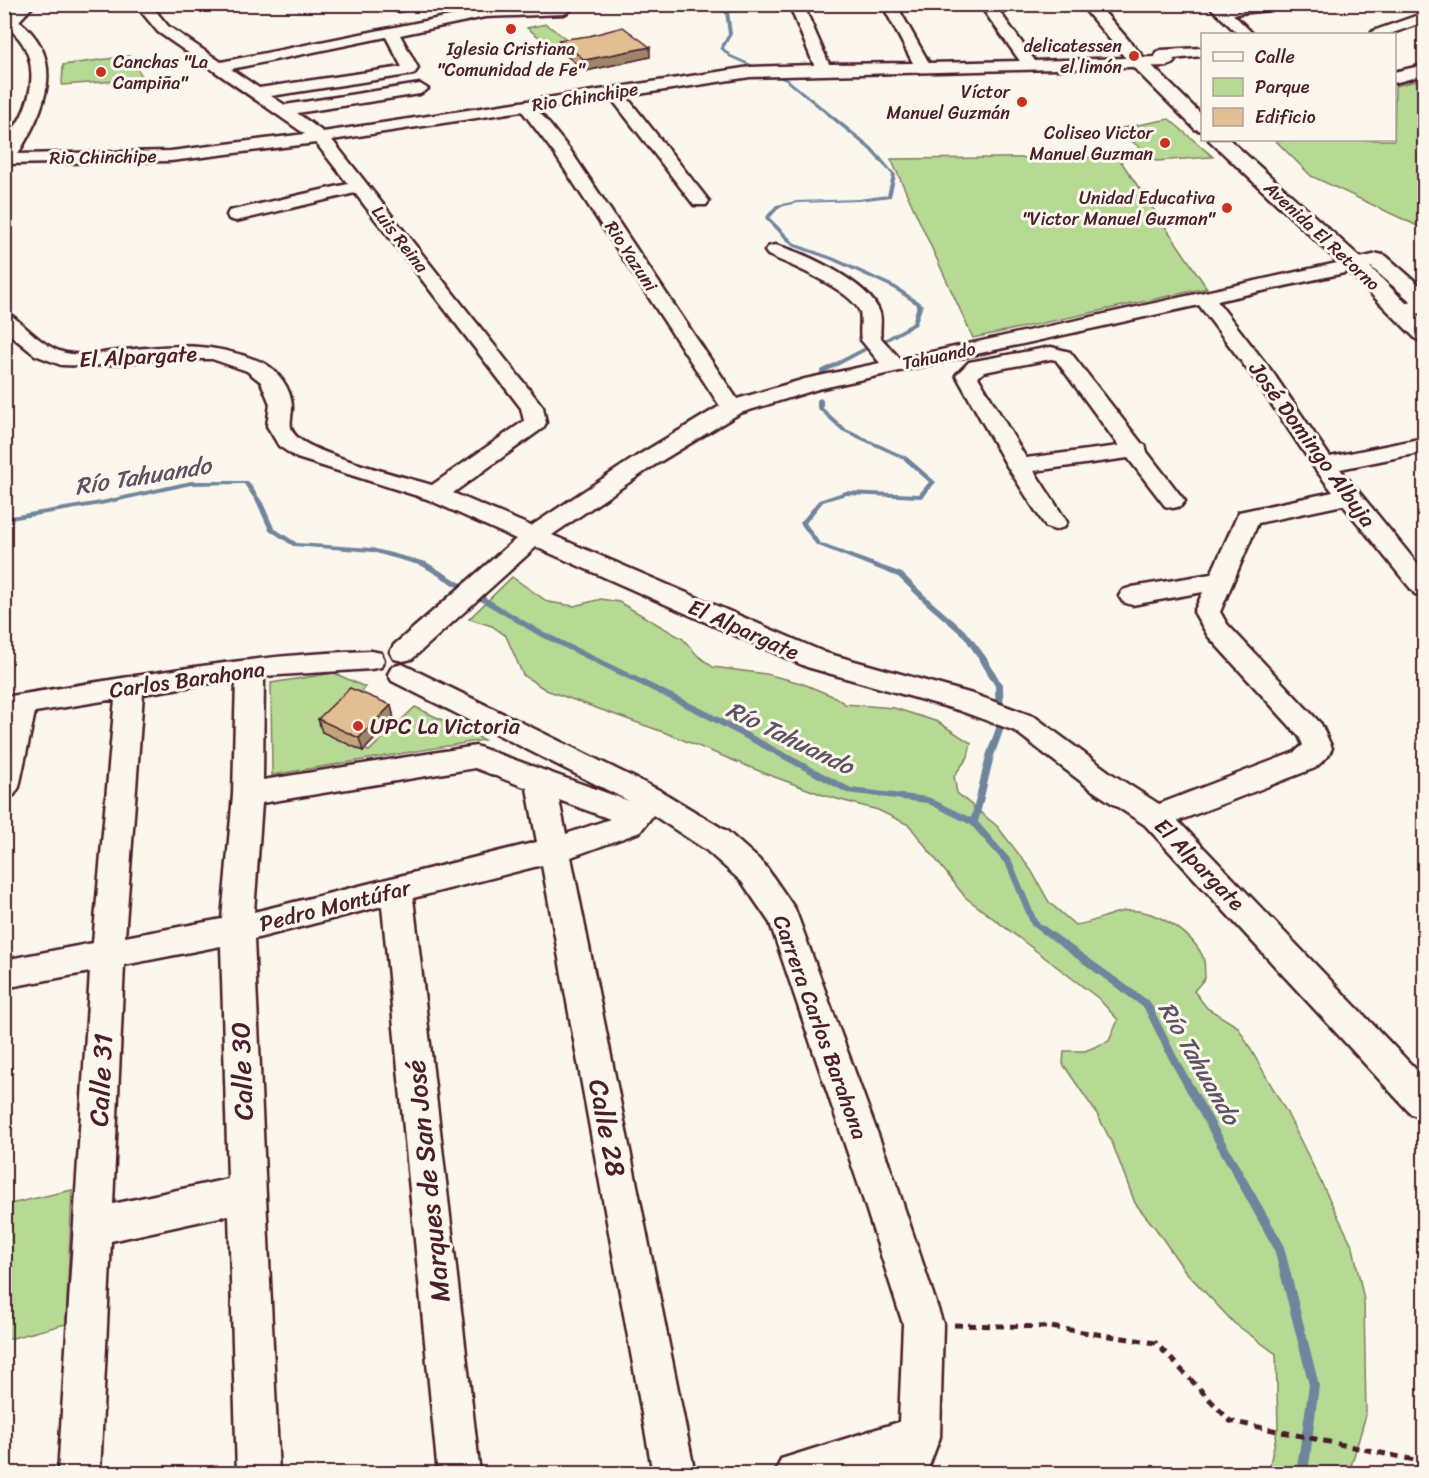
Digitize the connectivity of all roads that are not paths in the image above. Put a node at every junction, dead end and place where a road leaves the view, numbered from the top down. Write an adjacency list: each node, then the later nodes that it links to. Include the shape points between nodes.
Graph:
1 (28, 4): 13 (street)
2 (142, 4): 22 (street, Luis Reina, via 163,29)
3 (796, 4): 23 (street)
4 (889, 4): 24 (street)
5 (986, 4): 21 (street)
6 (1088, 4): 20 (main road)
7 (1286, 4): 9 (street)
8 (478, 7): 10 (street); 11 (street); 14 (street)
9 (1218, 8): 15 (street)
10 (407, 10)
11 (564, 10)
12 (1425, 17): 16 (street)
13 (7, 19): 39 (street, via 26,35 42,69 41,87)
14 (391, 32): 22 (street); 29 (street, via 410,68 408,71)
15 (1245, 33)
16 (1381, 33)
17 (1146, 38): 19 (main road)
18 (1201, 52): 19 (street, Rio Chinchipe)
19 (1164, 58): 20 (street, Rio Chinchipe); 26 (main road)
20 (1139, 63): 21 (street, Rio Chinchipe); 32 (main road)
21 (1030, 66): 24 (street, Rio Chinchipe)
22 (218, 67): 29 (street, Luis Reina)
23 (823, 68): 24 (street, Rio Chinchipe); 30 (street, Rio Chinchipe, via 750,72)
24 (924, 68)
25 (1425, 70): 27 (main road)
26 (1182, 75)
27 (1396, 78)
28 (420, 88): 34 (street)
29 (256, 93): 34 (street, Luis Reina)
30 (615, 93): 33 (street, Rio Chinchipe); 41 (street)
31 (1201, 99): 32 (main road)
32 (1177, 101): 35 (main road)
33 (526, 106): 36 (street, Rio Chinchipe); 55 (street, Rio Yazuni, via 561,150)
34 (281, 111): 36 (street, Luis Reina)
35 (1201, 123)
36 (320, 137): 39 (street, Rio Chinchipe, via 171,156); 40 (street, Luis Reina)
37 (1220, 141): 45 (main road, Avenida El Retorno)
38 (1250, 141): 44 (main road, Avenida El Retorno)
39 (4, 158)
40 (359, 187): 42 (street); 60 (street, Luis Reina, via 535,414 535,423)
41 (700, 201)
42 (236, 215)
43 (776, 251): 54 (street, via 831,278 862,300 869,309 871,340)
44 (1378, 261): 45 (street, Tahuando); 47 (main road, Avenida El Retorno)
45 (1355, 265): 46 (street, Tahuando); 49 (main road, Avenida El Retorno)
46 (1204, 298): 52 (street, Tahuando); 58 (street, José Domingo Albuja)
47 (1425, 301)
48 (1425, 307): 49 (street)
49 (1398, 309): 51 (main road, Avenida El Retorno)
50 (4, 319): 60 (street, El Alpargate, via 42,351 61,359 214,353 255,366 271,379 281,404 278,426 287,441 305,453)
51 (1425, 334)
52 (999, 343): 53 (street); 54 (street, Tahuando)
53 (1015, 359): 57 (street, via 1051,353 1063,356); 59 (street, via 977,367 967,375)
54 (895, 366): 55 (street, Tahuando, via 813,384)
55 (732, 408): 64 (street, Tahuando, via 645,461)
56 (1425, 445): 58 (street)
57 (1137, 450): 59 (street); 62 (street)
58 (1324, 465): 61 (street, José Domingo Albuja)
59 (1018, 466): 63 (street)
60 (435, 494): 64 (street, El Alpargate)
61 (1348, 496): 65 (street, via 1248,517); 66 (street, José Domingo Albuja)
62 (1173, 501)
63 (1055, 522)
64 (528, 542): 68 (street, Tahuando, via 427,631); 76 (street, El Alpargate, via 817,660 966,702 1025,724)
65 (1220, 581): 67 (street); 76 (street, via 1208,612 1210,621 1311,731 1318,748 1305,760)
66 (1425, 588)
67 (1132, 596)
68 (403, 663): 69 (street, Carlos Barahona, via 391,679 373,676 368,669 371,660); 75 (street, Carrera Carlos Barahona)
69 (250, 668): 70 (street, Carlos Barahona); 74 (street, Calle 30)
70 (130, 686): 71 (street, Carlos Barahona); 80 (street, Calle 31)
71 (14, 706): 73 (street)
72 (541, 782): 74 (street, via 476,757); 75 (street); 77 (street, Calle 28)
73 (4, 787)
74 (248, 794): 79 (street, Calle 30)
75 (642, 807): 77 (street, Pedro Montúfar, via 629,824); 85 (street, Carrera Carlos Barahona, via 717,841 753,873 784,918 923,1324)
76 (1156, 817): 82 (street, El Alpargate)
77 (554, 850): 78 (street, Pedro Montúfar); 89 (street, Calle 28)
78 (396, 889): 79 (street, Pedro Montúfar); 88 (street, Marques de San José)
79 (237, 930): 80 (street, Pedro Montúfar); 83 (street, Calle 30)
80 (108, 953): 81 (street, Pedro Montúfar); 84 (street, Calle 31)
81 (4, 974)
82 (1425, 1102)
83 (247, 1193): 84 (street); 87 (street, Calle 30)
84 (92, 1227): 86 (street, Calle 31)
85 (912, 1455): 90 (street)
86 (79, 1473)
87 (258, 1473)
88 (459, 1473)
89 (674, 1473)
90 (796, 1473)

